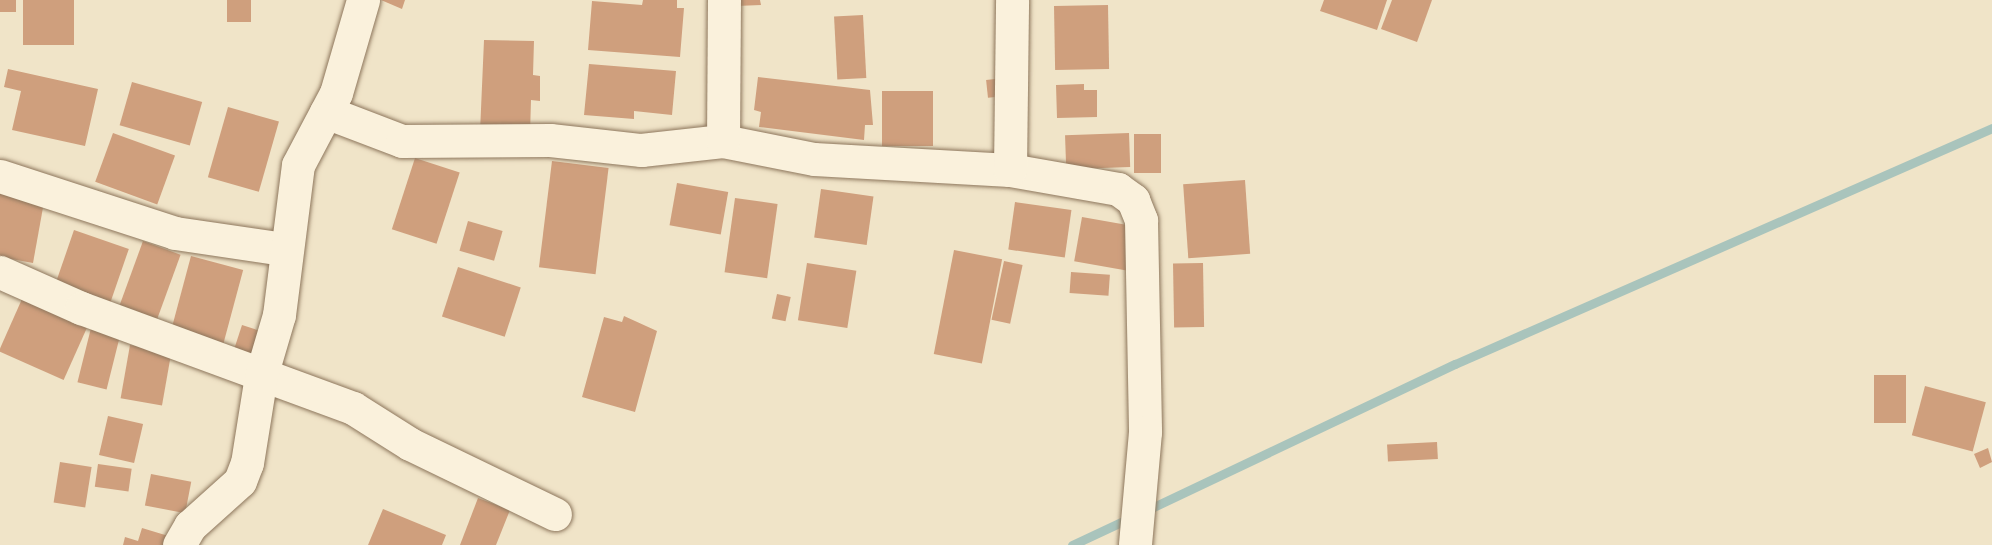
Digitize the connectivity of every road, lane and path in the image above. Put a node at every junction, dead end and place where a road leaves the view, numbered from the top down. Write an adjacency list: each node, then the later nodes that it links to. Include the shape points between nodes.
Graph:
1 (363, 0): 4 (street)
2 (724, 0): 5 (street)
3 (1012, 0): 6 (street)
4 (326, 112): 5 (street, via 402,141 441,145 550,140 641,150); 8 (street, via 298,165)
5 (723, 141): 6 (street, via 814,159)
6 (1010, 170): 13 (street, via 1118,189 1133,200 1141,220 1145,432)
7 (0, 176): 8 (street, via 175,233)
8 (283, 249): 10 (street, via 279,315)
9 (0, 272): 10 (street)
10 (261, 376): 11 (street, via 353,408 410,444); 12 (street, via 240,481 190,526)
11 (555, 514)
12 (179, 545)
13 (1135, 545)

